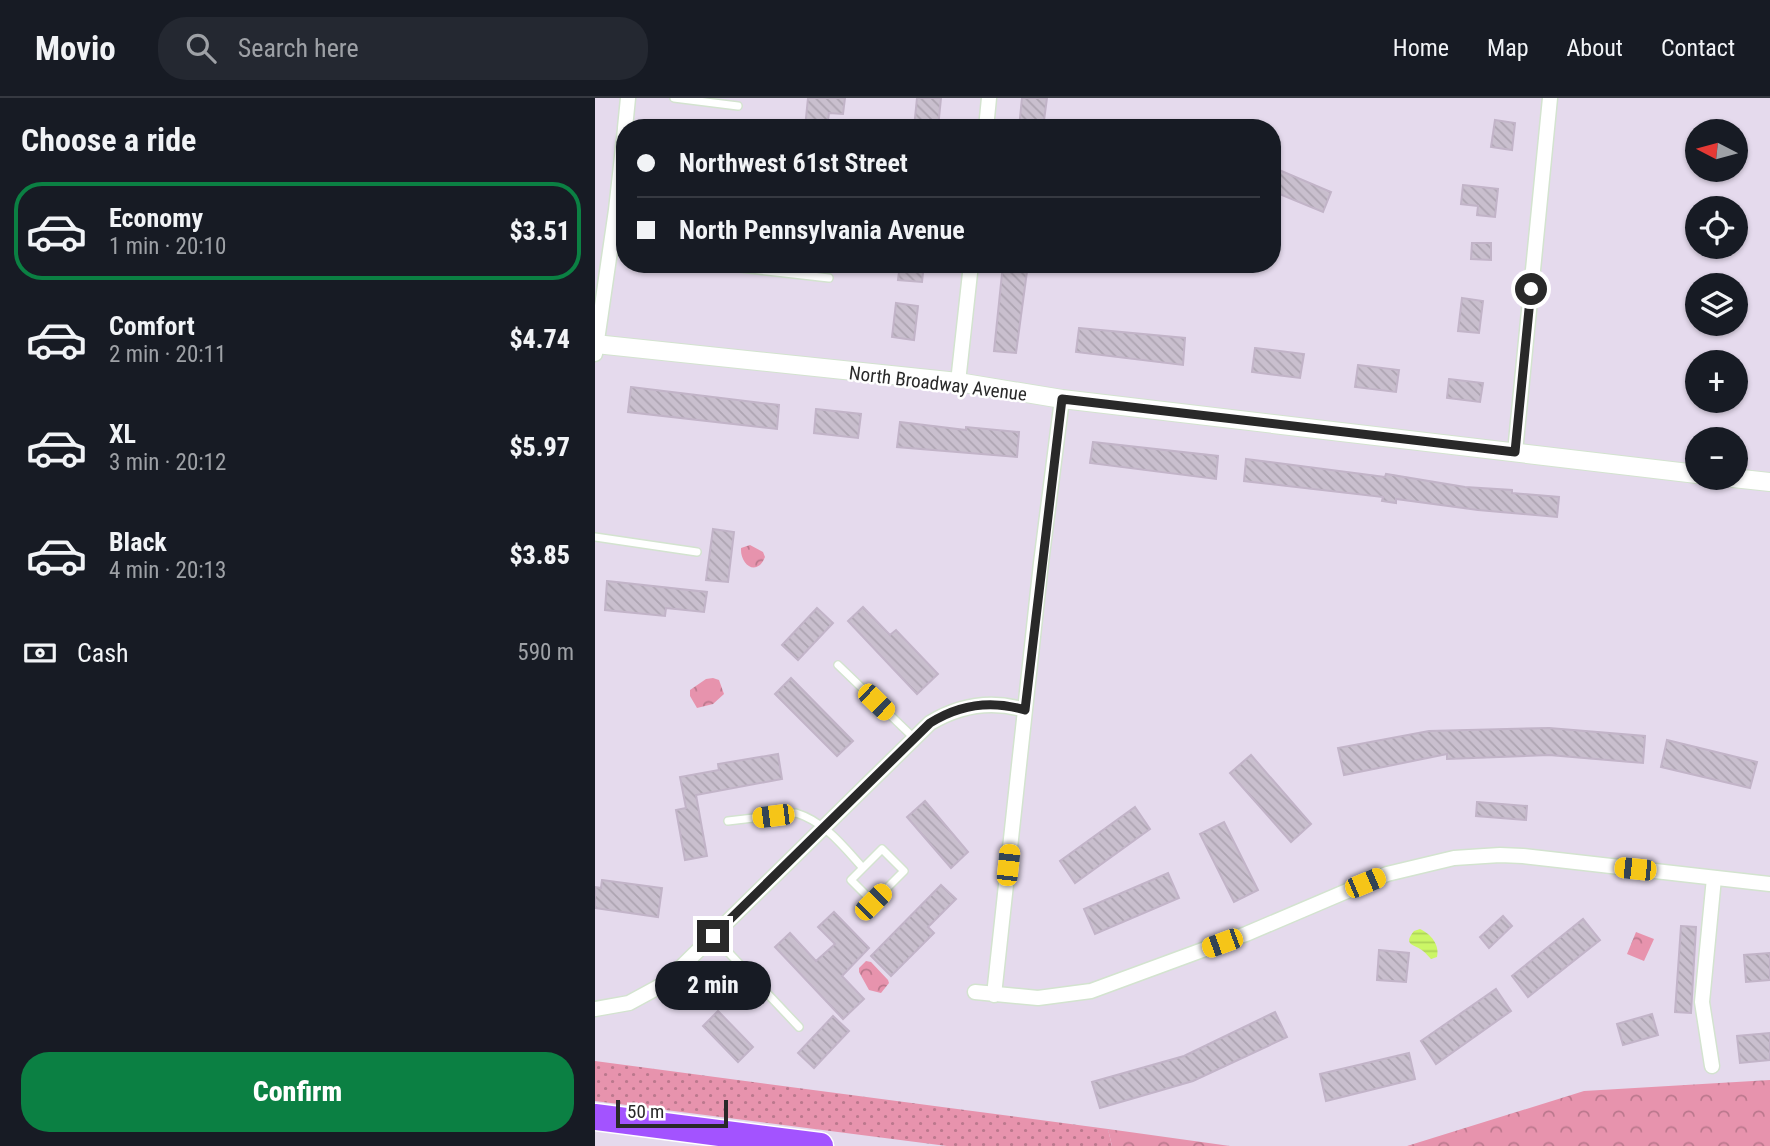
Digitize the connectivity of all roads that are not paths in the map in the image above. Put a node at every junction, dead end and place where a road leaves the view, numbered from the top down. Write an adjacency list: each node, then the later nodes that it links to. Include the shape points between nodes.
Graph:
1 (628, 98): 6 (street)
2 (674, 98): 5 (lane)
3 (989, 98): 7 (street)
4 (1550, 98): 15 (street)
5 (738, 106)
6 (626, 119)
7 (987, 119)
8 (616, 232): 12 (street)
9 (785, 273): 11 (lane)
10 (970, 273): 13 (street)
11 (829, 278)
12 (595, 348): 13 (street, North Broadway Avenue)
13 (958, 382): 14 (street, North Broadway Avenue)
14 (1062, 399): 15 (street, North Broadway Avenue); 22 (street)
15 (1515, 452): 16 (street, North Broadway Avenue)
16 (1685, 473)
17 (1748, 480): 18 (street)
18 (1770, 482)
19 (595, 537): 20 (lane)
20 (697, 552)
21 (838, 665): 23 (lane)
22 (1025, 710): 23 (street, via 993,704 960,708 930,723); 31 (street)
23 (914, 738): 25 (street)
24 (728, 821): 25 (lane, via 796,813)
25 (824, 827): 26 (lane); 29 (street)
26 (863, 868): 26 (lane, via 882,849 904,871 873,902 851,880)
27 (1714, 878): 28 (street); 31 (street, via 1523,856 1454,858 1387,874 1116,984 1065,996); 34 (street, via 1702,1002)
28 (1770, 884)
29 (713, 936): 32 (street, via 647,995); 33 (lane)
30 (975, 992): 31 (street)
31 (994, 995)
32 (595, 1009)
33 (799, 1027)
34 (1712, 1066)
35 (595, 1117): 36 (highway)
36 (820, 1146)

